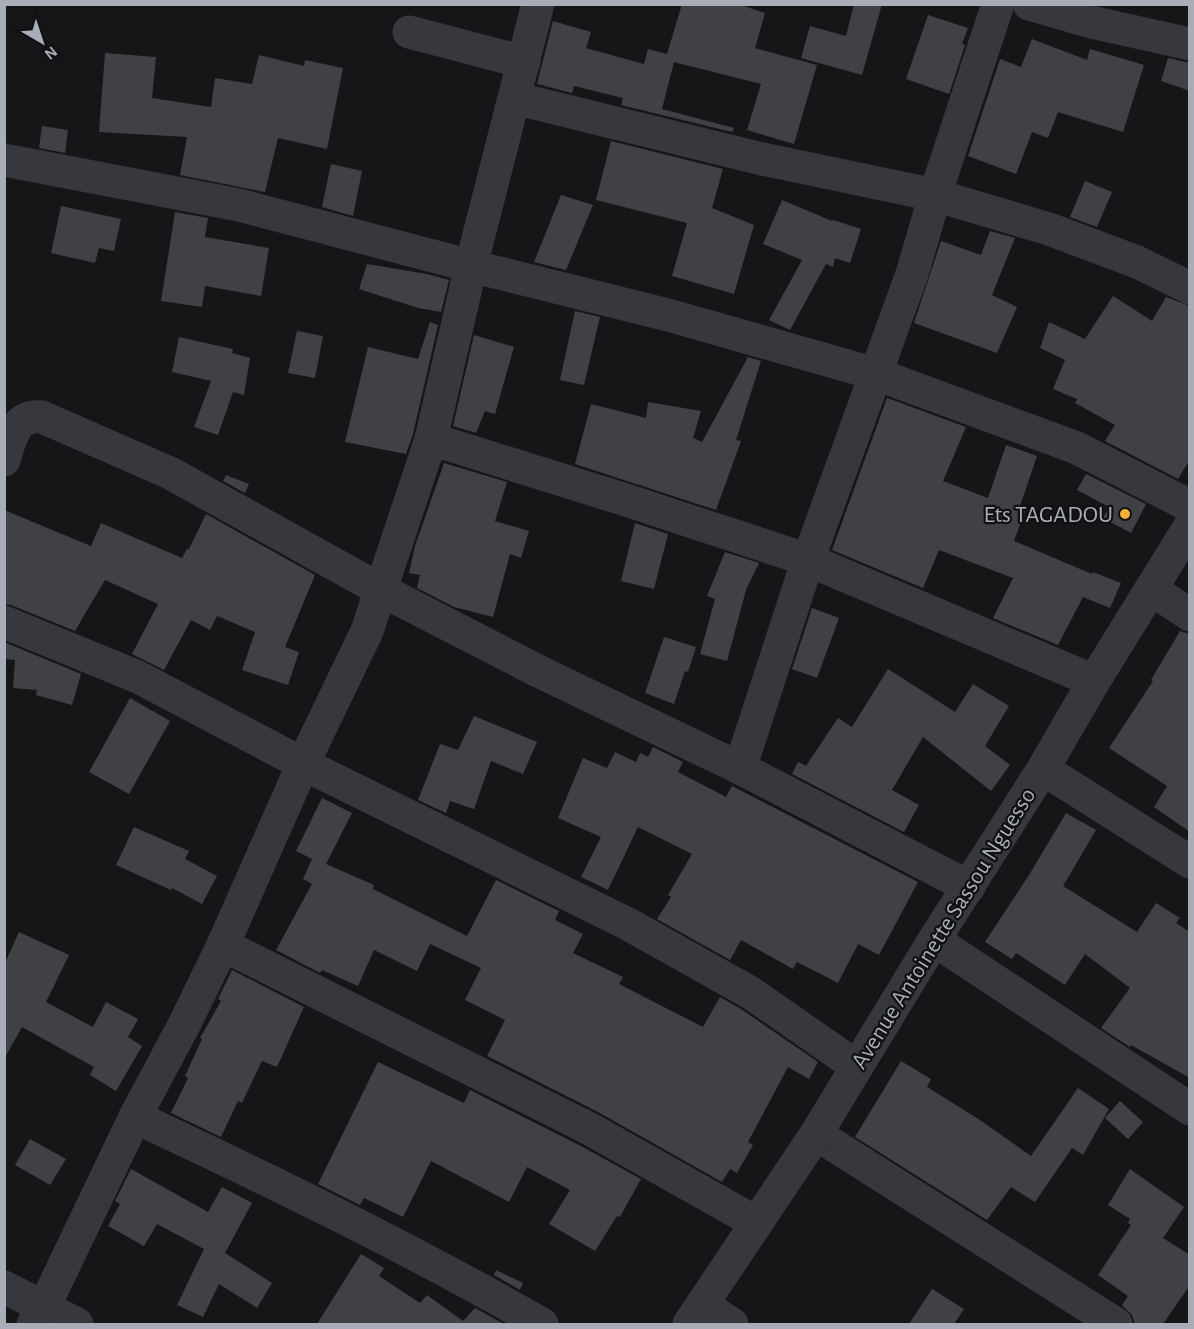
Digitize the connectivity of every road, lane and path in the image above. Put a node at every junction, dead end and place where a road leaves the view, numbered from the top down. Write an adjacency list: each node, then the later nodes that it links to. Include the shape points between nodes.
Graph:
1 (538, 4): 6 (street)
2 (998, 4): 9 (street)
3 (1029, 4): 5 (street)
4 (409, 33): 6 (street)
5 (1190, 44)
6 (524, 62): 7 (street)
7 (514, 98): 9 (street, via 762,159); 10 (street)
8 (4, 160): 10 (street, via 239,205)
9 (935, 195): 11 (street, via 1049,229 1137,262); 12 (street)
10 (471, 266): 12 (street, via 668,315); 13 (street)
11 (1190, 288)
12 (876, 374): 15 (street, via 1077,448); 17 (street)
13 (431, 439): 17 (street); 19 (street)
14 (4, 460): 19 (street, via 18,424 34,416 42,417 170,473)
15 (1190, 506)
16 (1190, 526): 18 (street, Avenue Antoinette Sassou Nguesso)
17 (808, 560): 22 (street); 24 (street)
18 (1151, 589): 20 (street); 22 (street, Avenue Antoinette Sassou Nguesso)
19 (381, 590): 23 (street, via 368,631); 24 (street)
20 (1190, 615)
21 (4, 622): 23 (street, via 138,677)
22 (1094, 681): 25 (street, Avenue Antoinette Sassou Nguesso)
23 (303, 765): 29 (street); 30 (street, via 628,924 751,993)
24 (740, 768): 27 (street)
25 (1043, 769): 26 (street); 27 (street, Avenue Antoinette Sassou Nguesso)
26 (1190, 862)
27 (969, 887): 28 (street, Avenue Antoinette Sassou Nguesso)
28 (934, 940): 30 (street, Avenue Antoinette Sassou Nguesso); 31 (street)
29 (223, 945): 32 (street); 34 (street, via 590,1129)
30 (856, 1066): 33 (street, Avenue Antoinette Sassou Nguesso)
31 (1190, 1109)
32 (135, 1117): 37 (street); 39 (street, via 368,1228)
33 (816, 1134): 34 (street, Avenue Antoinette Sassou Nguesso); 41 (street)
34 (757, 1223): 36 (street, Avenue Antoinette Sassou Nguesso)
35 (4, 1287): 37 (street)
36 (696, 1315): 40 (street)
37 (38, 1316): 38 (street)
38 (77, 1324)
39 (542, 1324)
40 (732, 1324)
41 (1116, 1324)

